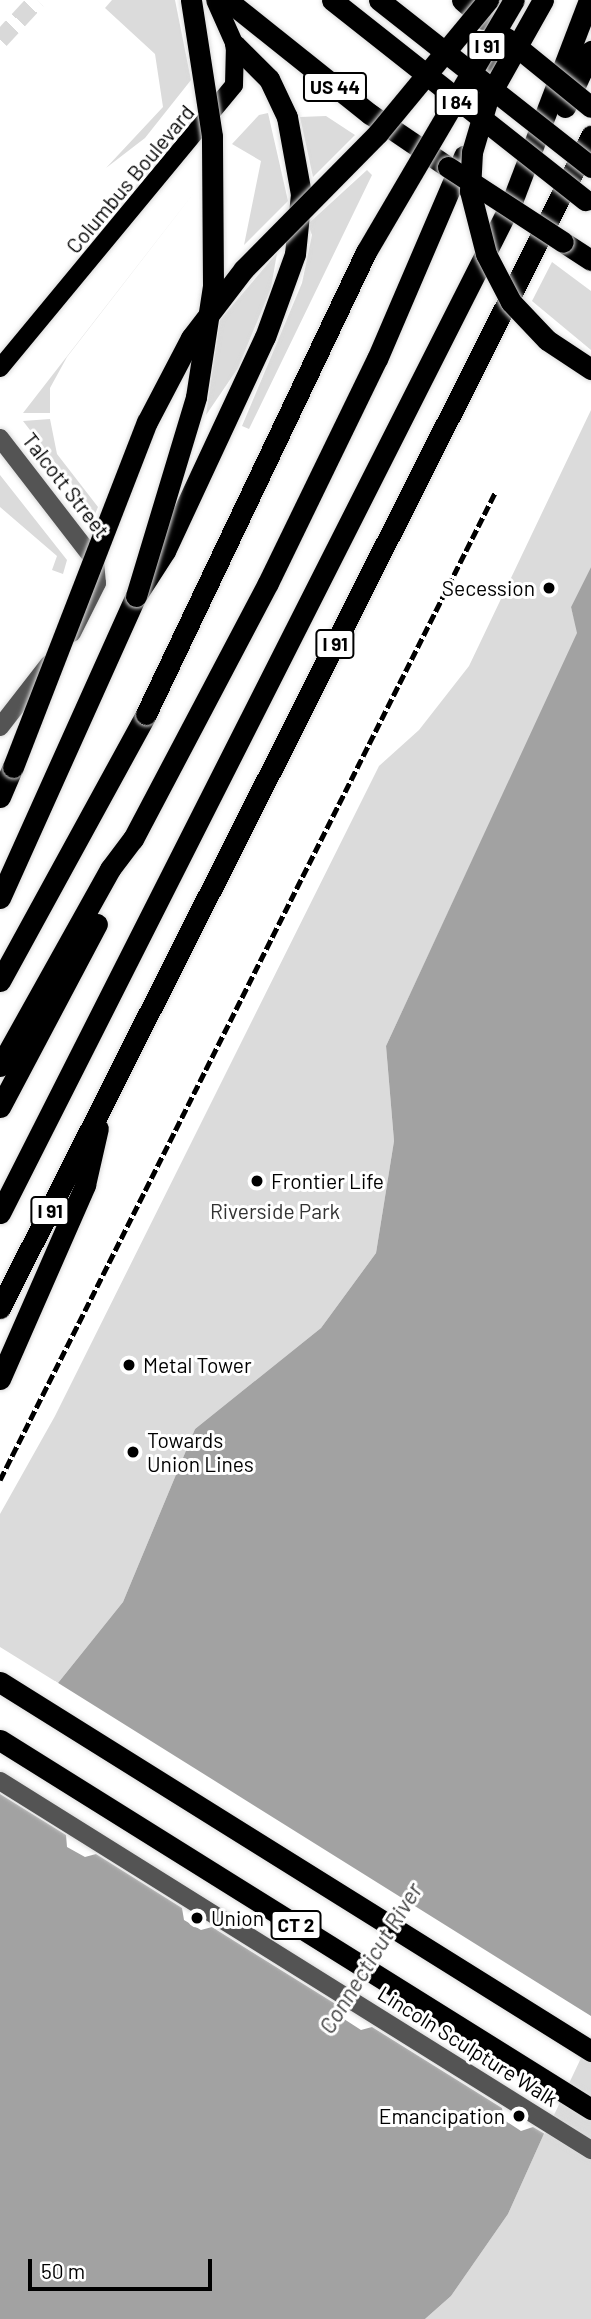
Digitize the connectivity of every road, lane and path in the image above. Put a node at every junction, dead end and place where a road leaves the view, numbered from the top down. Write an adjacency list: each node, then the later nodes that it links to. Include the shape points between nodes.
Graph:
1 (191, 0): 23 (highway, bridge, via 212,136 213,286 196,397)
2 (215, 0): 12 (main road, Columbus Boulevard)
3 (227, 0): 19 (highway, US 44, bridge, via 370,114)
4 (332, 0): 18 (highway, I 84, bridge)
5 (379, 0): 17 (highway, I 84, bridge)
6 (462, 0): 11 (highway)
7 (502, 0): 26 (highway, via 448,204 309,501)
8 (514, 0): 28 (highway, I 91, bridge, via 366,252 146,713)
9 (543, 0): 21 (highway, bridge, via 488,98 472,152 470,191 486,254 512,302 547,340)
10 (589, 0): 16 (highway)
11 (486, 10): 14 (highway, bridge); 25 (highway, bridge, via 378,133 244,269 191,338 147,422)
12 (235, 45): 20 (main road, Columbus Boulevard, via 237,74 231,91); 23 (highway, bridge, via 282,103 302,208 285,287 165,551)
13 (591, 51): 16 (highway, via 564,110)
14 (591, 107)
15 (591, 136): 31 (highway, I 91)
16 (538, 146): 32 (highway)
17 (591, 167)
18 (588, 202)
19 (591, 260)
20 (0, 368)
21 (591, 369)
22 (0, 438): 24 (street, Talcott Street, via 95,561 97,583 74,630)
23 (136, 596): 27 (highway)
24 (0, 727)
25 (0, 797)
26 (133, 839): 29 (highway, via 110,869); 30 (highway, via 122,876)
27 (0, 898)
28 (0, 981)
29 (0, 1066)
30 (0, 1107)
31 (99, 1114): 33 (highway, I 91); 34 (highway, via 85,1185)
32 (0, 1213)
33 (0, 1308)
34 (0, 1379)
35 (0, 1682): 38 (highway, CT 2)
36 (0, 1740): 39 (highway, CT 2)
37 (0, 1781): 40 (street, Lincoln Sculpture Walk)
38 (591, 2051)
39 (591, 2109)
40 (591, 2150)

